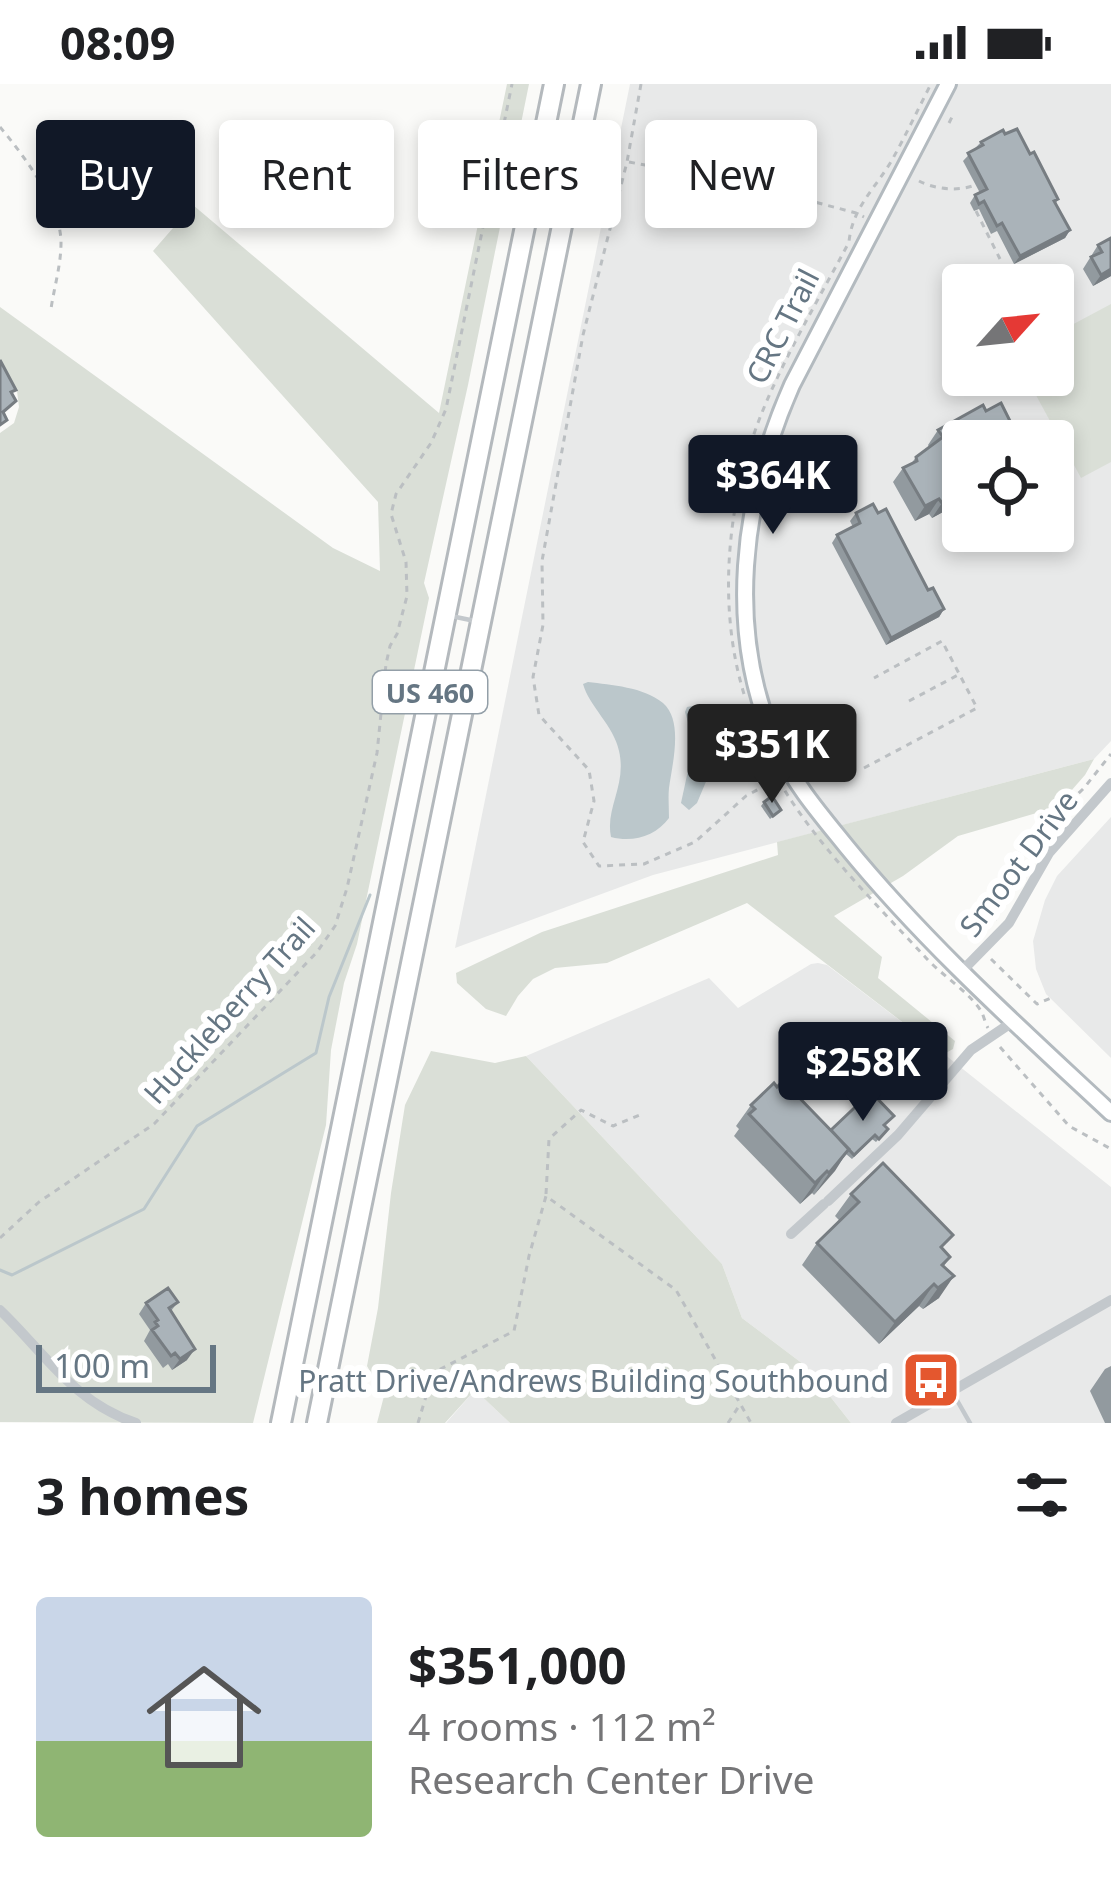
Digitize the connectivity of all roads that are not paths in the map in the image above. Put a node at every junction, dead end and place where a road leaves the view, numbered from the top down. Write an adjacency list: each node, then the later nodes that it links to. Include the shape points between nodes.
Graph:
1 (554, 84): 4 (highway, US 460)
2 (591, 84): 5 (highway, US 460)
3 (948, 84): 7 (main road, via 774,425 752,502 746,608 757,692 787,766 888,896)
4 (446, 615): 5 (lane); 15 (highway, US 460)
5 (481, 622): 16 (highway, US 460)
6 (1111, 783): 7 (street, Smoot Drive, via 1049,853 1009,923)
7 (962, 971): 8 (main road)
8 (1014, 1021): 9 (main road); 10 (street, via 971,1050 898,1135)
9 (1111, 1113)
10 (791, 1234)
11 (1111, 1300): 13 (street)
12 (0, 1310): 14 (street, via 74,1390)
13 (952, 1390): 17 (street); 18 (lane)
14 (136, 1423)
15 (281, 1423)
16 (317, 1423)
17 (896, 1423)
18 (970, 1423)

